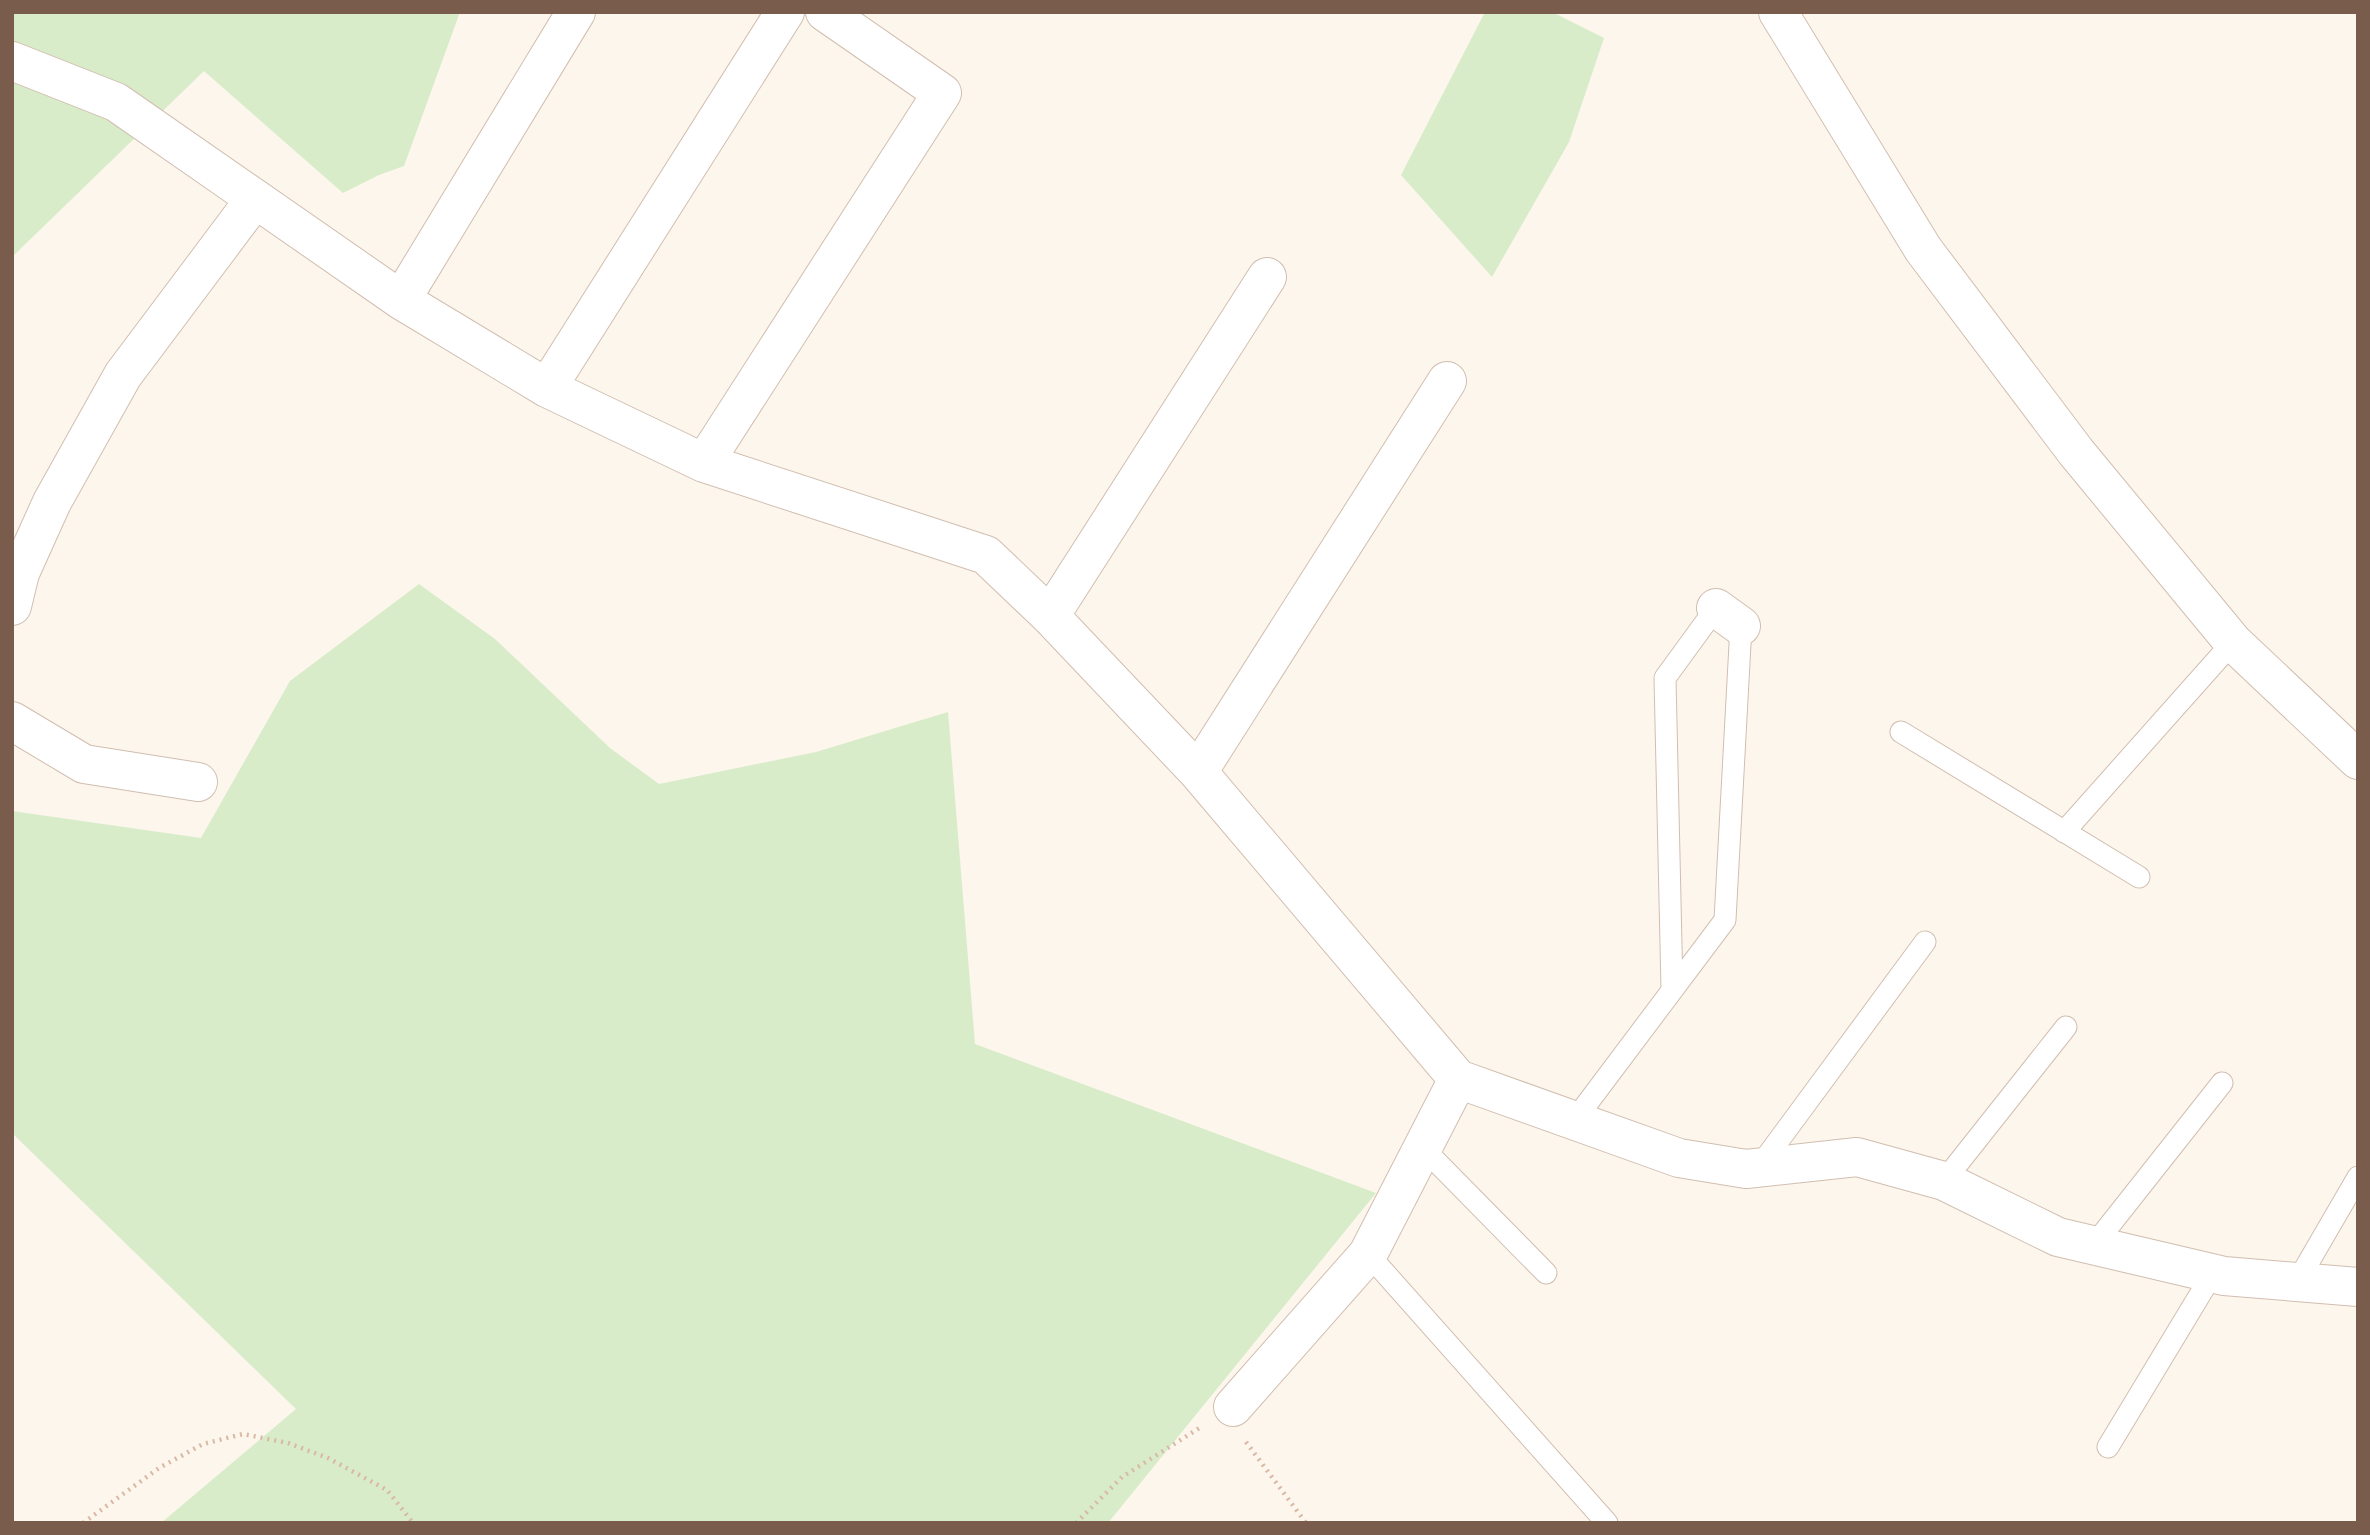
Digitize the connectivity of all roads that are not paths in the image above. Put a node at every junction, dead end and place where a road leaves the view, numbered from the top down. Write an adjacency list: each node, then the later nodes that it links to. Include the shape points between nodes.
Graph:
1 (576, 12): 8 (street)
2 (785, 12): 10 (street)
3 (825, 12): 11 (street, via 942,93)
4 (1778, 12): 14 (street, via 1923,249 2076,452)
5 (12, 61): 6 (street, via 116,102)
6 (255, 199): 8 (street); 12 (street, via 123,375 52,502 20,573)
7 (1267, 277): 13 (street)
8 (401, 300): 10 (street)
9 (1447, 381): 18 (street)
10 (547, 388): 11 (street)
11 (704, 463): 13 (street, via 986,555)
12 (12, 606)
13 (1051, 616): 18 (street)
14 (2233, 642): 17 (street); 20 (lane)
15 (12, 720): 19 (street, via 84,764)
16 (1901, 732): 20 (lane)
17 (2358, 760)
18 (1198, 772): 25 (street)
19 (198, 782)
20 (2064, 832): 21 (lane)
21 (2139, 877)
22 (1924, 942): 29 (lane)
23 (1672, 989): 23 (lane, via 1724,920 1729,617 1665,678); 27 (lane)
24 (2066, 1027): 31 (lane)
25 (1458, 1079): 27 (street); 28 (street)
26 (2222, 1083): 32 (lane)
27 (1574, 1121): 29 (street, via 1679,1158)
28 (1423, 1148): 33 (street); 34 (lane)
29 (1759, 1167): 31 (street, via 1857,1157)
30 (2358, 1177): 36 (lane)
31 (1944, 1181): 32 (street, via 2058,1237)
32 (2094, 1245): 35 (street)
33 (1368, 1254): 38 (street); 40 (lane)
34 (1546, 1273)
35 (2213, 1273): 36 (street); 39 (lane)
36 (2297, 1282): 37 (street)
37 (2358, 1287)
38 (1233, 1407)
39 (2108, 1447)
40 (1606, 1523)

